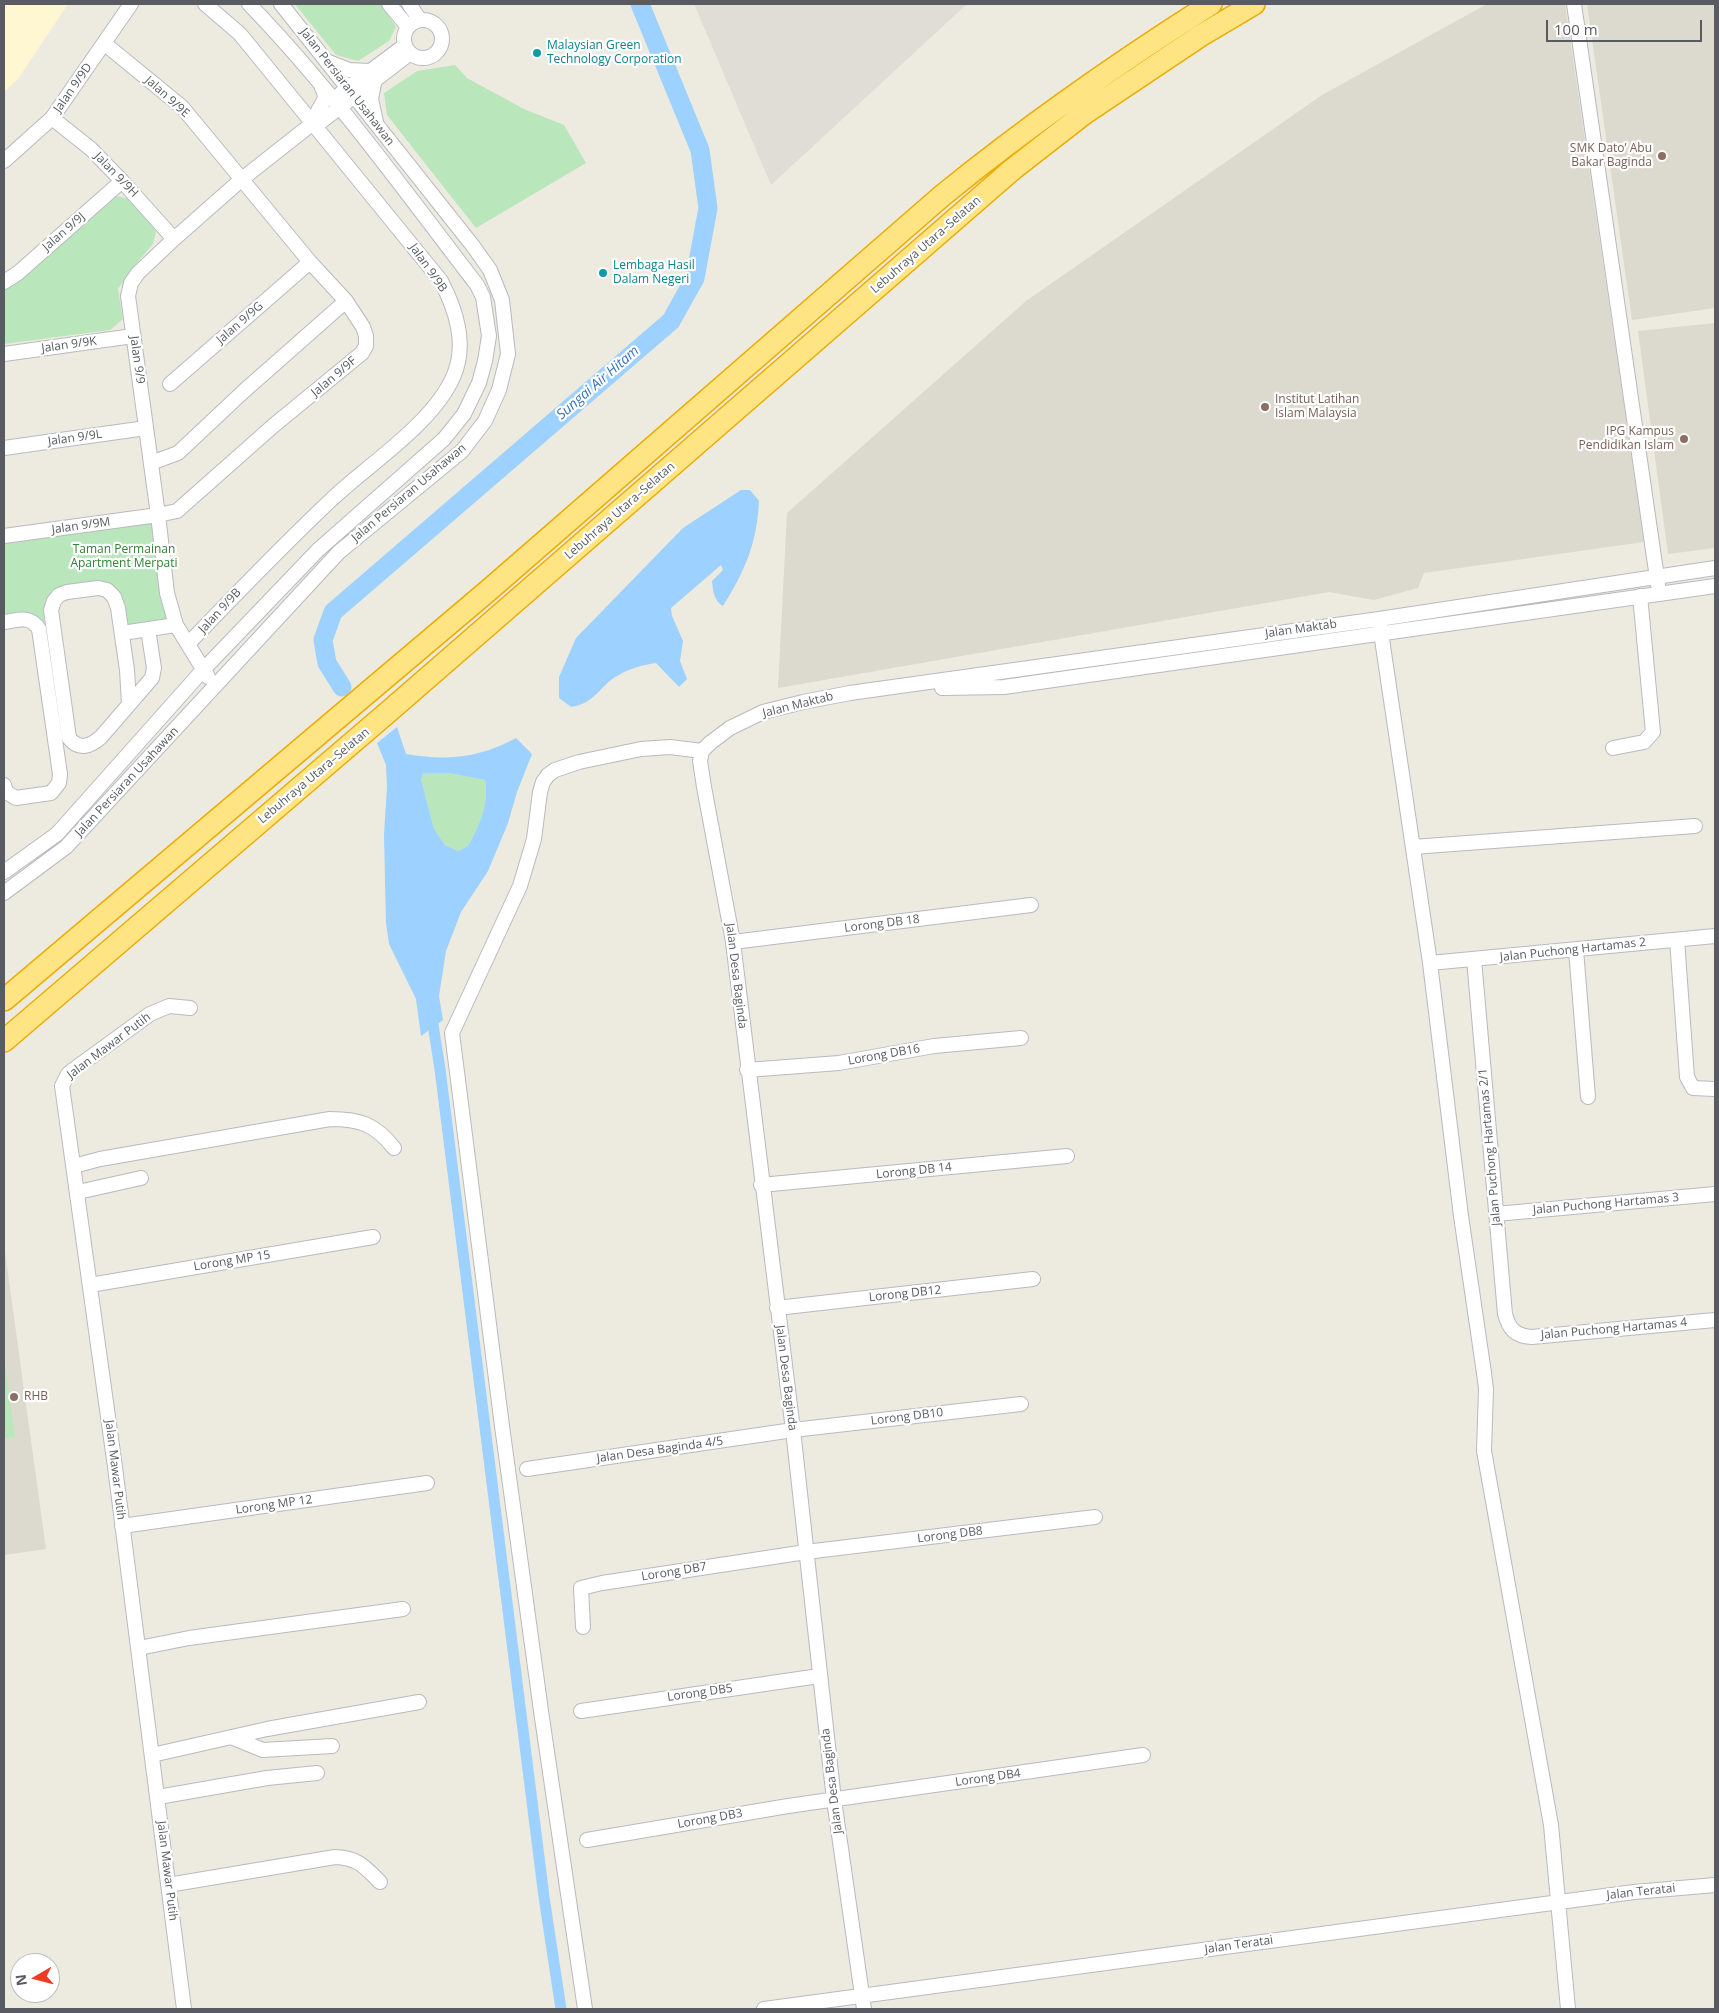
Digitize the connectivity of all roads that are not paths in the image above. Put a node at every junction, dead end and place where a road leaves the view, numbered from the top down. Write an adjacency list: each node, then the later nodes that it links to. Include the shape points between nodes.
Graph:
1 (131, 4): 11 (street, Jalan 9/9D)
2 (205, 4): 19 (street, Jalan 9/9B, via 240,34 300,108)
3 (249, 4): 15 (street, Jalan Persiaran Usahawan)
4 (281, 4): 13 (street, Jalan Persiaran Usahawan)
5 (389, 4): 10 (street)
6 (408, 4): 10 (street)
7 (1211, 4): 65 (highway, Lebuhraya Utara–Selatan, via 1001,148 942,195 367,695)
8 (1254, 4): 68 (highway, Lebuhraya Utara–Selatan, via 1085,113 1013,169 387,714)
9 (1574, 4): 38 (street)
10 (414, 24): 12 (street, via 404,35); 12 (street, via 428,21 439,28 441,46 433,56 425,59 417,58)
11 (105, 44): 18 (street, Jalan 9/9D); 23 (street, Jalan 9/9E, via 182,107)
12 (407, 50): 14 (street, Jalan 9/9)
13 (325, 61): 14 (street); 16 (street, Jalan Persiaran Usahawan)
14 (373, 75): 16 (street, Jalan 9/9); 21 (street, via 372,99)
15 (322, 86): 17 (street, Jalan Persiaran Usahawan); 19 (street, via 326,97)
16 (350, 92): 17 (street, Jalan 9/9); 21 (street, Jalan Persiaran Usahawan)
17 (336, 103): 19 (street, Jalan 9/9); 20 (street, Jalan Persiaran Usahawan)
18 (52, 118): 22 (street, Jalan 9/9D); 24 (street, Jalan 9/9H)
19 (317, 119): 20 (street, via 337,115); 23 (street, Jalan 9/9); 47 (street, Jalan 9/9B, via 323,135 441,281 454,306 459,358 444,396 428,415 333,498)
20 (352, 123): 48 (street, Jalan Persiaran Usahawan, via 478,285 489,336 479,383 464,414 444,439 318,550)
21 (377, 126): 49 (street, Jalan Persiaran Usahawan, via 494,277 505,314 508,354 499,390 485,421 462,451 339,552)
22 (4, 161)
23 (242, 179): 25 (street, Jalan 9/9); 26 (street, Jalan 9/9F)
24 (122, 180): 25 (street, Jalan 9/9H); 27 (street, Jalan 9/9J)
25 (174, 239): 29 (street, Jalan 9/9, via 131,283 128,296)
26 (310, 262): 28 (street, Jalan 9/9F); 31 (street, Jalan 9/9G)
27 (4, 282)
28 (346, 301): 34 (street, via 178,453); 35 (street, Jalan 9/9F, via 366,336 362,353 183,506)
29 (133, 336): 30 (street, Jalan 9/9K); 32 (street, Jalan 9/9)
30 (4, 354)
31 (170, 384)
32 (146, 428): 33 (street, Jalan 9/9L); 34 (street, Jalan 9/9)
33 (4, 448)
34 (151, 463): 35 (street, Jalan 9/9)
35 (158, 515): 36 (street, Jalan 9/9M); 43 (street, Jalan 9/9, via 167,593)
36 (4, 536)
37 (1715, 568): 38 (street, Jalan Maktab)
38 (1657, 578): 40 (street); 44 (street, Jalan Maktab)
39 (1715, 586): 40 (street, Jalan Maktab)
40 (1659, 594): 41 (street, Jalan Maktab)
41 (1640, 596): 44 (street, Jalan Maktab); 51 (street, via 1653,732 1644,742)
42 (4, 622): 53 (street, via 28,620 39,629 60,774 59,783 51,793 16,798 6,792)
43 (176, 624): 45 (street); 47 (street, Jalan 9/9)
44 (1380, 625): 52 (street, Jalan Maktab, via 850,692 763,712 730,728); 55 (street)
45 (148, 629): 46 (street); 50 (street, via 152,678)
46 (122, 633): 50 (street); 50 (street, via 118,608 107,590 67,592 54,601 51,610 73,743 86,746 94,743)
47 (188, 644): 48 (street, Jalan 9/9)
48 (203, 670): 49 (street, Jalan 9/9); 56 (street, Jalan Persiaran Usahawan, via 57,834)
49 (215, 688): 57 (street, Jalan Persiaran Usahawan, via 66,847)
50 (129, 704)
51 (1613, 748)
52 (701, 756): 61 (street, Jalan Desa Baginda); 113 (street, via 670,746 641,749 579,762 548,775 540,792 534,839 520,886 452,1033 502,1426)
53 (4, 785)
54 (1695, 826): 55 (street)
55 (1413, 847): 64 (street)
56 (4, 872)
57 (4, 893)
58 (1031, 905): 61 (street, Lorong DB 18)
59 (1715, 936): 60 (street, Jalan Puchong Hartamas 2)
60 (1677, 940): 62 (street, Jalan Puchong Hartamas 2); 70 (street, via 1686,1077 1693,1088)
61 (732, 942): 69 (street, Jalan Desa Baginda)
62 (1576, 950): 63 (street, Jalan Puchong Hartamas 2); 71 (street)
63 (1474, 959): 64 (street, Jalan Puchong Hartamas 2); 79 (street, Jalan Puchong Hartamas 2/1)
64 (1430, 963): 110 (street, via 1486,1389 1484,1451 1546,1793)
65 (4, 1000)
66 (190, 1008): 74 (street, Jalan Mawar Putih, via 169,1006 150,1014 68,1074 62,1092)
67 (1020, 1038): 69 (street, Lorong DB16, via 934,1046 839,1063)
68 (4, 1041)
69 (747, 1070): 76 (street, Jalan Desa Baginda)
70 (1715, 1089)
71 (1588, 1097)
72 (394, 1148): 74 (street, via 374,1128 346,1119 330,1119)
73 (1067, 1156): 76 (street, Lorong DB 14)
74 (74, 1166): 77 (street, Jalan Mawar Putih)
75 (141, 1178): 77 (street)
76 (762, 1185): 83 (street, Jalan Desa Baginda)
77 (78, 1192): 82 (street, Jalan Mawar Putih)
78 (1715, 1194): 79 (street, Jalan Puchong Hartamas 3)
79 (1496, 1214): 85 (street, Jalan Puchong Hartamas 2/1, via 1505,1314)
80 (373, 1237): 82 (street, Lorong MP 15)
81 (1033, 1280): 83 (street, Lorong DB12)
82 (90, 1285): 91 (street, Jalan Mawar Putih)
83 (777, 1308): 87 (street, Jalan Desa Baginda)
84 (1715, 1320): 85 (street, Jalan Puchong Hartamas 4, via 1532,1337)
85 (1514, 1333)
86 (1021, 1404): 87 (street, Lorong DB10)
87 (793, 1430): 88 (street, Jalan Desa Baginda 4/5); 92 (street, Jalan Desa Baginda)
88 (527, 1469)
89 (427, 1484): 91 (street, Lorong MP 12)
90 (1094, 1517): 92 (street, Lorong DB8)
91 (122, 1526): 95 (street, Jalan Mawar Putih)
92 (806, 1552): 94 (street, Lorong DB7, via 581,1588); 96 (street, Jalan Desa Baginda)
93 (403, 1610): 95 (street, via 189,1638)
94 (583, 1627)
95 (139, 1648): 101 (street, Jalan Mawar Putih)
96 (819, 1676): 98 (street, Lorong DB5); 105 (street, Jalan Desa Baginda)
97 (419, 1702): 99 (street)
98 (580, 1711)
99 (231, 1737): 100 (street, via 263,1750); 101 (street)
100 (332, 1746)
101 (152, 1755): 104 (street, Jalan Mawar Putih)
102 (1143, 1755): 105 (street, Lorong DB4)
103 (317, 1772): 104 (street)
104 (158, 1797): 109 (street, Jalan Mawar Putih)
105 (834, 1800): 106 (street, Lorong DB3); 111 (street, Jalan Desa Baginda)
106 (587, 1840)
107 (380, 1882): 109 (street, via 356,1860 334,1857)
108 (1715, 1885): 110 (street, Jalan Teratai)
109 (168, 1886): 112 (street, Jalan Mawar Putih)
110 (1558, 1902): 111 (street, Jalan Teratai); 115 (street)
111 (863, 2003): 114 (street, Jalan Teratai)
112 (184, 2009)
113 (585, 2009)
114 (764, 2009)
115 (1568, 2009)

